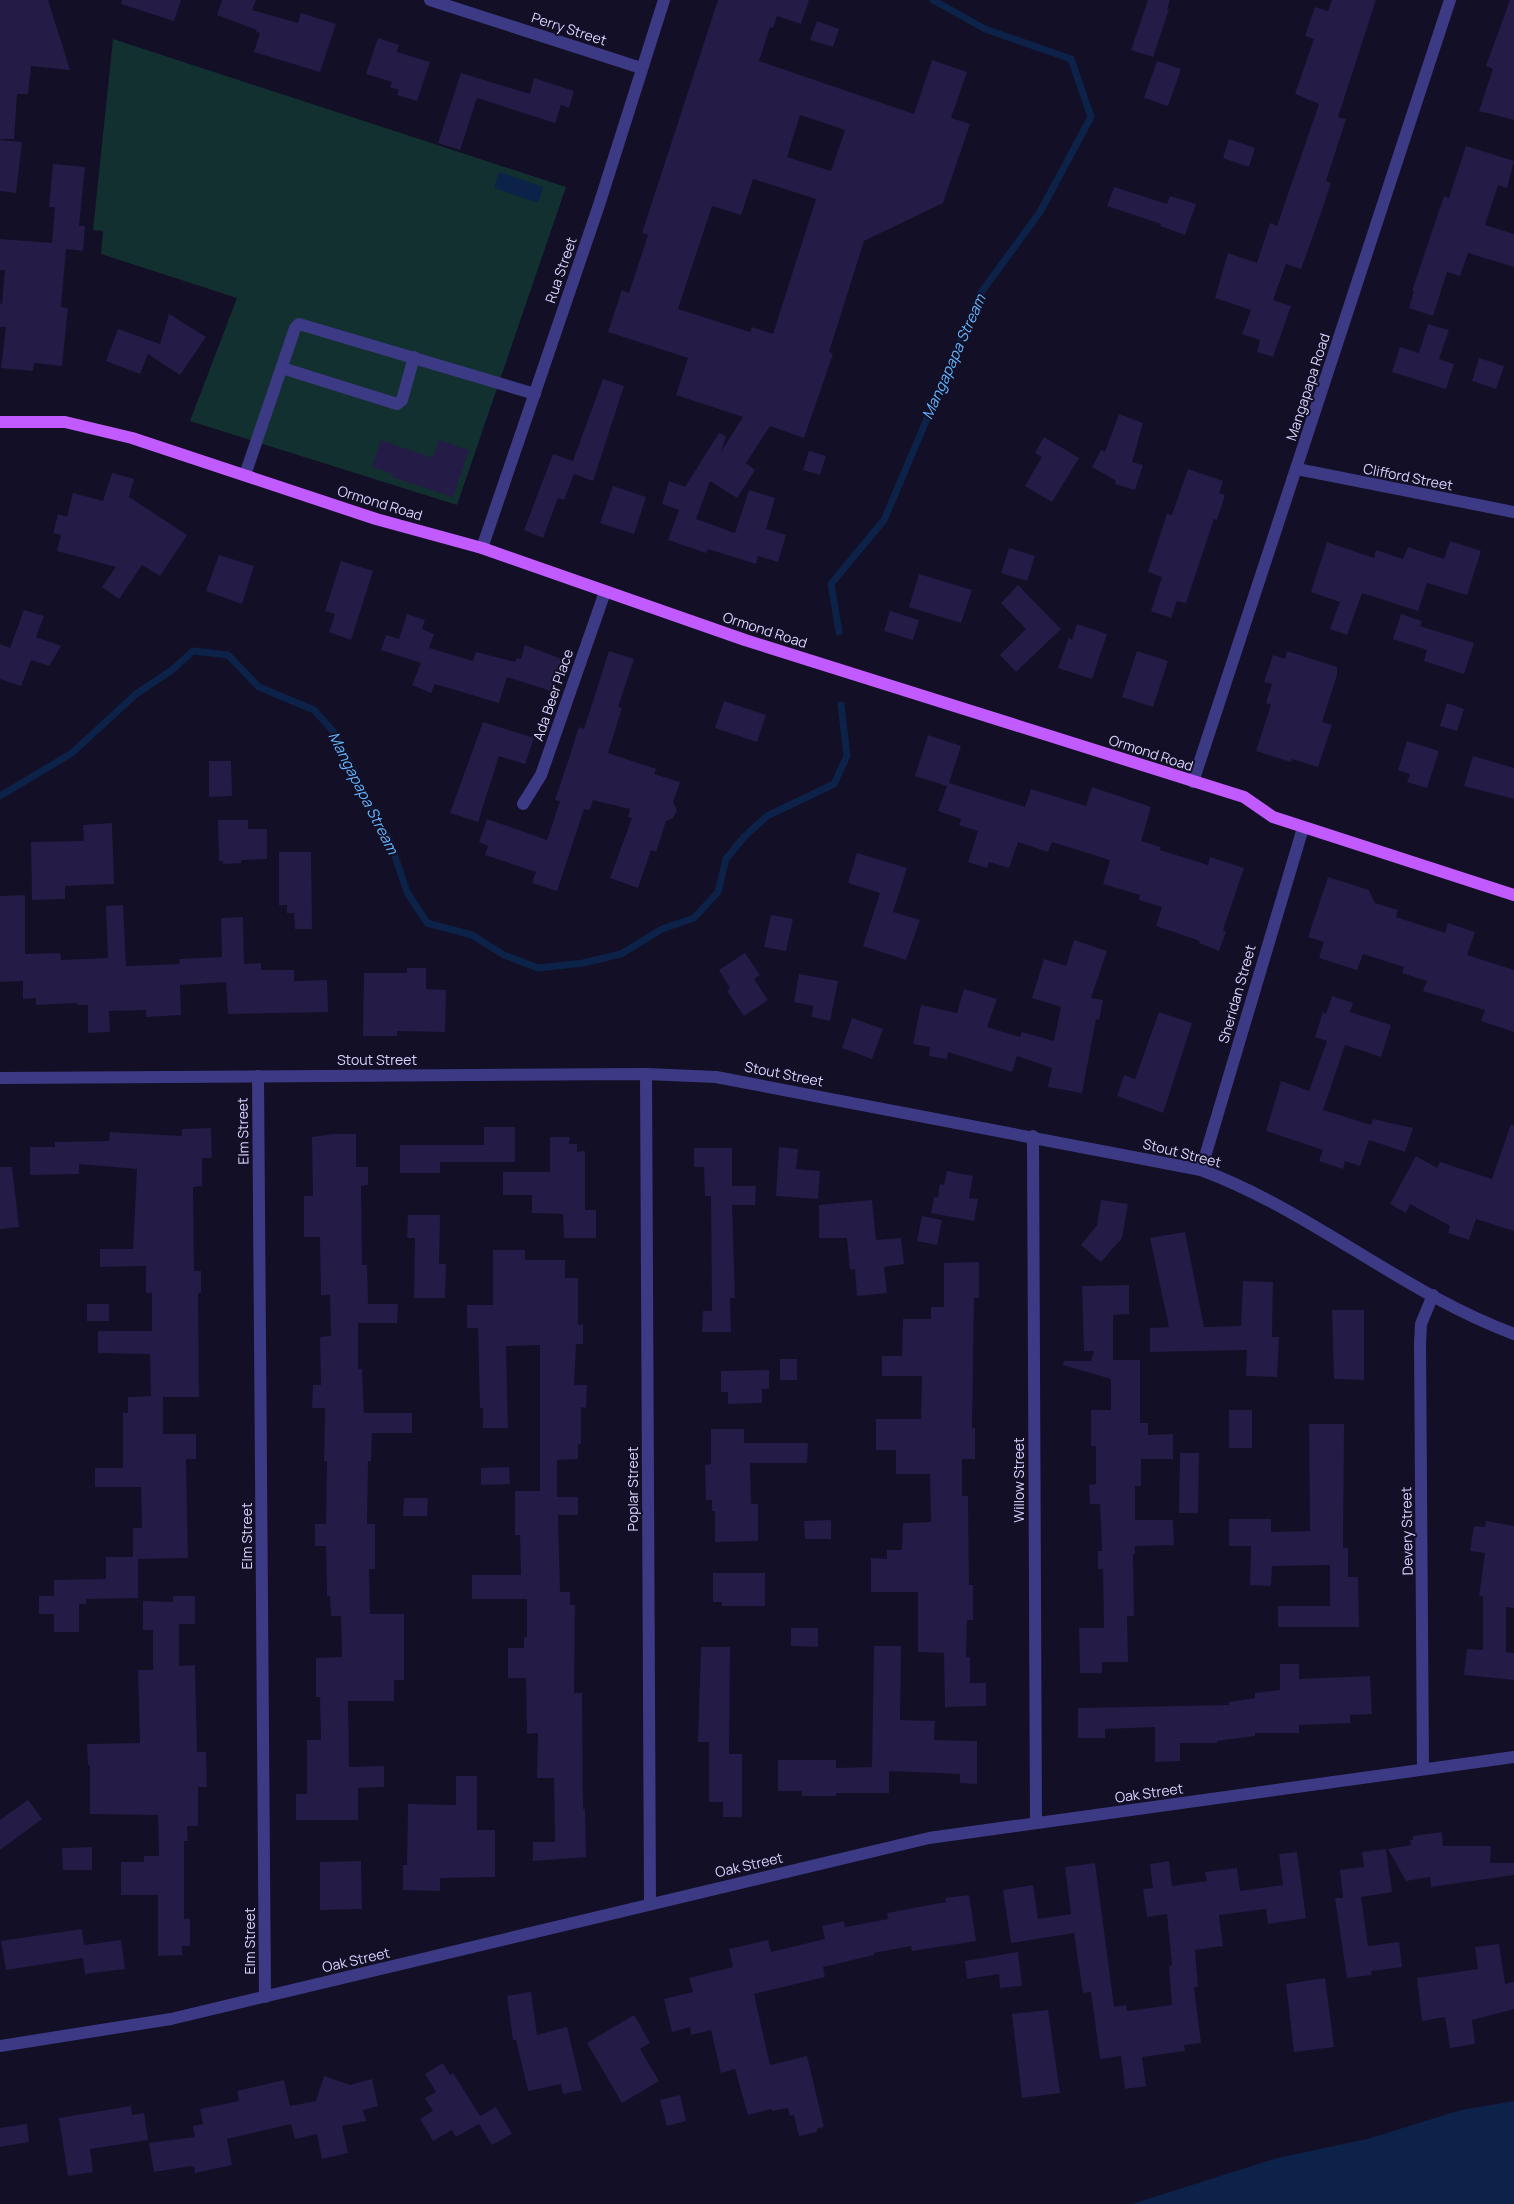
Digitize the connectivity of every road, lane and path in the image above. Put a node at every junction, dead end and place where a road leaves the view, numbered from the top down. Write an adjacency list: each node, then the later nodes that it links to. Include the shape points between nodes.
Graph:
1 (430, 0): 4 (street, Perry Street)
2 (664, 0): 4 (street, Rua Street)
3 (1450, 0): 9 (street, Mangapapa Road)
4 (641, 68): 7 (street, Rua Street)
5 (414, 357): 6 (street, via 299,324); 6 (street, via 402,400 396,404); 7 (street)
6 (282, 368): 10 (street)
7 (535, 394): 12 (street, Rua Street)
8 (0, 422): 10 (main road, Ormond Road, via 65,422 95,428)
9 (1296, 469): 11 (street, Clifford Street); 14 (street, Mangapapa Road)
10 (244, 475): 12 (main road, Ormond Road, via 376,519)
11 (1514, 512)
12 (482, 548): 13 (main road, Ormond Road)
13 (605, 592): 14 (main road, Ormond Road, via 754,643); 15 (street, Ada Beer Place, via 541,775)
14 (1193, 782): 16 (main road, Ormond Road, via 1244,798 1272,817)
15 (523, 804)
16 (1303, 828): 17 (main road, Ormond Road); 22 (street, Sheridan Street)
17 (1514, 895)
18 (646, 1074): 19 (street, Stout Street); 21 (street, Stout Street, via 716,1077); 28 (street, Poplar Street)
19 (258, 1076): 20 (street, Stout Street); 29 (street, Elm Street)
20 (0, 1078)
21 (1033, 1136): 22 (street, Stout Street); 27 (street, Willow Street)
22 (1201, 1170): 23 (street, Stout Street, via 1227,1179 1265,1199)
23 (1433, 1295): 24 (street, Stout Street); 26 (street, Devery Street, via 1421,1324 1420,1344)
24 (1514, 1334)
25 (1514, 1757): 26 (street, Oak Street)
26 (1423, 1769): 27 (street, Oak Street)
27 (1036, 1823): 28 (street, Oak Street, via 929,1838)
28 (650, 1904): 29 (street, Oak Street)
29 (265, 1996): 30 (street, Oak Street, via 171,2019)
30 (0, 2046)

